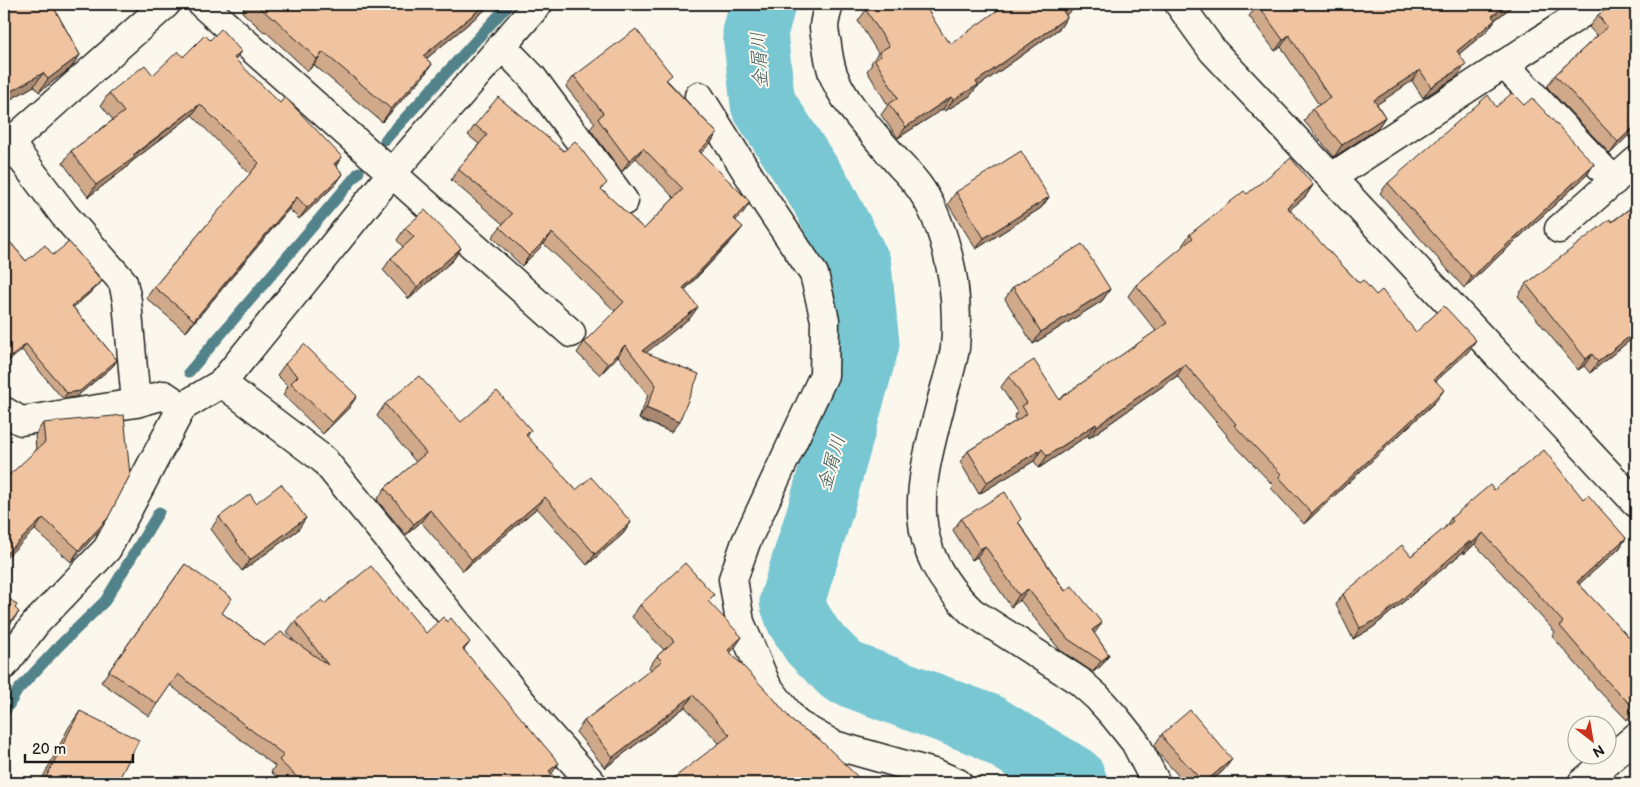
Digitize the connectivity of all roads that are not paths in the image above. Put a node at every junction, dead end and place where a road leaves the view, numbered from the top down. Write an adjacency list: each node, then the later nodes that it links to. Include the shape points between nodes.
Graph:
1 (166, 4): 10 (street)
2 (202, 4): 12 (street)
3 (538, 4): 7 (street)
4 (829, 4): 27 (street, via 824,26 833,74 844,98 922,191 935,217 951,270 956,320 954,349 922,487 921,511 925,538 932,556 944,580 972,612 1079,681 1098,697 1135,742)
5 (1179, 4): 13 (street, via 1213,50)
6 (1596, 4): 8 (street)
7 (502, 46): 12 (street); 15 (street, via 532,77)
8 (1504, 64): 13 (street); 14 (street)
9 (699, 96): 26 (street, via 814,274 825,320 824,375 746,542 733,579 740,622 768,686 797,724 834,745)
10 (6, 142): 19 (street, via 123,282)
11 (1636, 161): 14 (street)
12 (392, 173): 17 (street); 18 (street)
13 (1332, 177): 22 (street)
14 (1614, 180): 16 (street)
15 (624, 201)
16 (1559, 229)
17 (571, 333)
18 (222, 383): 20 (street); 25 (street, via 324,460)
19 (136, 403): 20 (street, via 164,395); 21 (street, via 21,421)
20 (182, 407): 23 (street, via 106,549 36,623)
21 (4, 411)
22 (1636, 503)
23 (4, 665)
24 (1636, 737): 28 (street)
25 (592, 783)
26 (958, 783)
27 (1156, 783)
28 (1582, 783)

